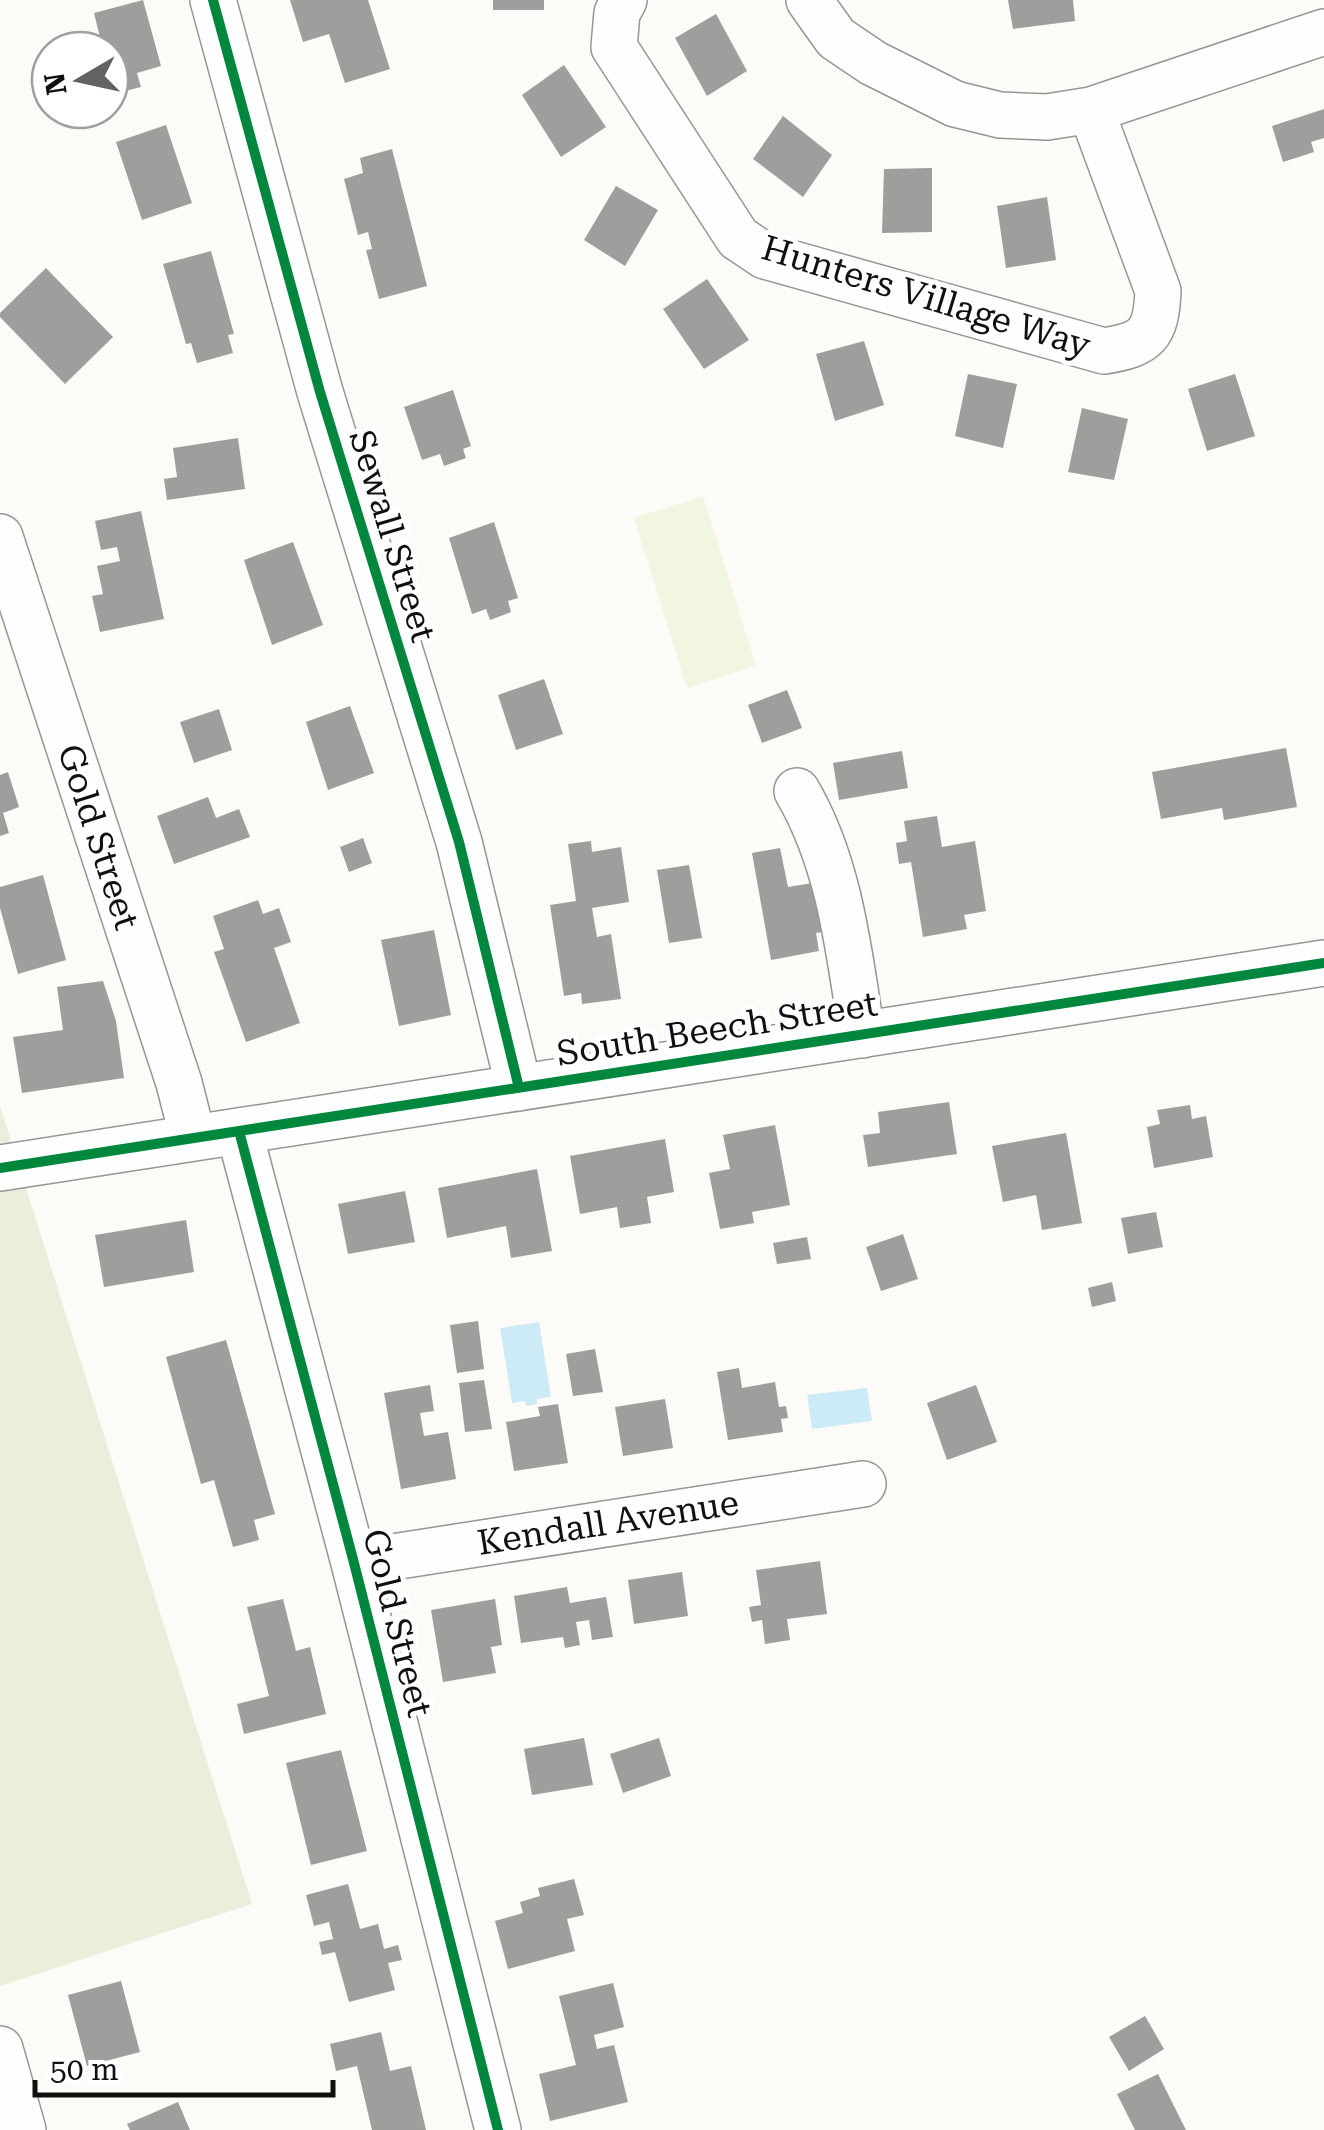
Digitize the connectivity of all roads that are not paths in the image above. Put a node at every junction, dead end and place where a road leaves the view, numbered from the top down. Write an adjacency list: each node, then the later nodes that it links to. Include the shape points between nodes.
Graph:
1 (213, 0): 10 (street, Sewall Street, via 325,410 459,842)
2 (624, 0): 5 (street, Hunters Village Way, via 614,47 738,238 765,256 1104,350 1136,346 1156,323 1158,291)
3 (810, 0): 5 (street, via 836,38 955,104 1031,117)
4 (1324, 32): 5 (street)
5 (1091, 110)
6 (0, 537): 12 (street, Gold Street)
7 (796, 791): 9 (street, via 813,818 839,901)
8 (1324, 963): 9 (street, South Beech Street)
9 (862, 1034): 10 (street, South Beech Street)
10 (519, 1088): 11 (street, South Beech Street)
11 (239, 1131): 12 (street, South Beech Street); 15 (street, Gold Street)
12 (193, 1138): 13 (street, South Beech Street)
13 (0, 1168)
14 (863, 1484): 15 (street, Kendall Avenue)
15 (354, 1563): 18 (street, Gold Street)
16 (0, 2048): 17 (street)
17 (23, 2130)
18 (498, 2130)

